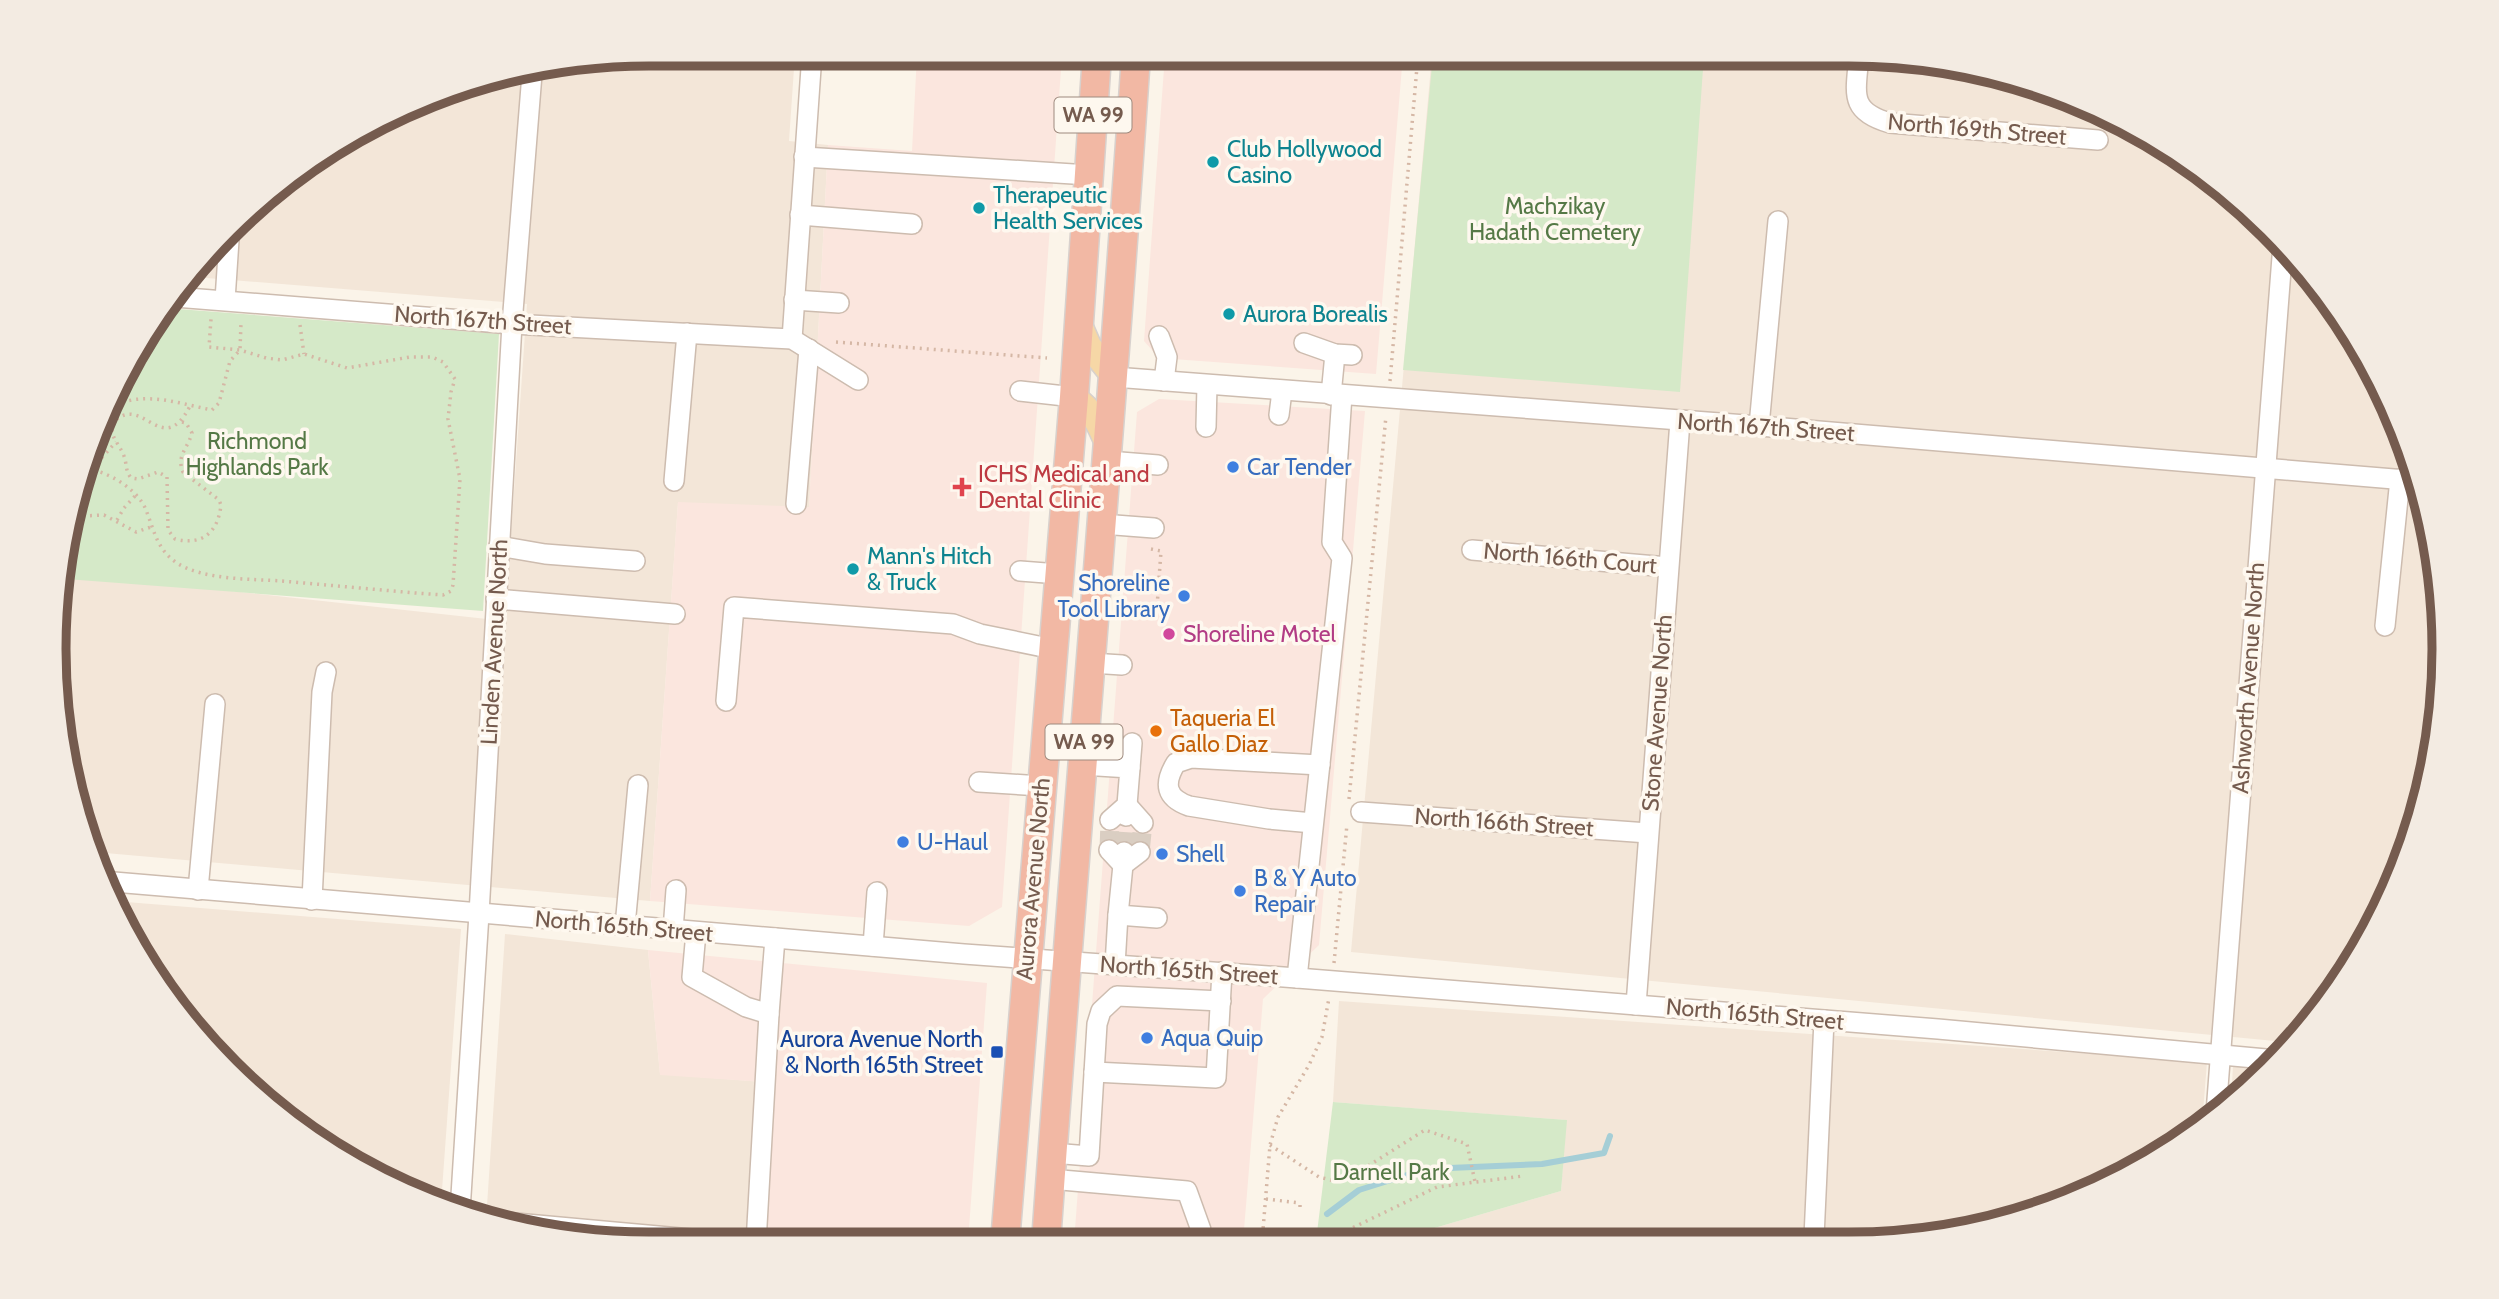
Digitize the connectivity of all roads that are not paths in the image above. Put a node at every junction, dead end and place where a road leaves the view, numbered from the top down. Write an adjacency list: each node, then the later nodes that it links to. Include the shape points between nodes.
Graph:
1 (811, 66): 7 (street)
2 (1096, 66): 8 (highway, Aurora Avenue North / WA 99)
3 (1135, 66): 25 (highway, Aurora Avenue North / WA 99)
4 (1858, 66): 6 (street, North 169th Street, via 1856,93 1860,107 1871,118)
5 (532, 79): 19 (street, Linden Avenue North)
6 (2098, 140)
7 (804, 157): 8 (street); 9 (street)
8 (1089, 176): 18 (highway, Aurora Avenue North / WA 99)
9 (800, 215): 11 (street); 16 (street)
10 (1778, 221): 35 (street)
11 (912, 224)
12 (229, 246): 15 (street)
13 (2282, 258): 39 (street, Ashworth Avenue North)
14 (185, 298): 15 (street, North 167th Street)
15 (225, 300): 19 (street, North 167th Street)
16 (794, 300): 17 (street); 22 (street)
17 (839, 303)
18 (1079, 323): 25 (main road, via 1089,346); 32 (highway, Aurora Avenue North / WA 99)
19 (512, 324): 20 (street, North 167th Street); 46 (street, Linden Avenue North)
20 (687, 333): 22 (street, North 167th Street); 41 (street)
21 (1159, 336): 27 (street, via 1167,357)
22 (792, 339): 24 (street)
23 (1304, 343): 31 (street, via 1343,354)
24 (809, 349): 26 (street); 43 (street)
25 (1114, 377): 27 (street, North 167th Street); 37 (highway, Aurora Avenue North / WA 99)
26 (858, 380)
27 (1164, 381): 28 (street, North 167th Street)
28 (1207, 385): 29 (street, North 167th Street); 36 (street)
29 (1282, 390): 31 (street, North 167th Street); 33 (street)
30 (1020, 391): 32 (street)
31 (1336, 395): 34 (street, North 167th Street); 63 (street, via 1332,542 1342,558)
32 (1074, 397): 37 (main road, via 1098,419); 51 (highway, Aurora Avenue North / WA 99)
33 (1279, 415)
34 (1679, 421): 35 (street, North 167th Street); 49 (street, Stone Avenue North)
35 (1759, 426): 39 (street, North 167th Street)
36 (1206, 427)
37 (1108, 455): 38 (street); 44 (highway, Aurora Avenue North / WA 99)
38 (1158, 465)
39 (2264, 467): 40 (street, North 167th Street); 95 (street, Ashworth Avenue North)
40 (2407, 480)
41 (674, 481)
42 (2408, 484): 54 (street)
43 (796, 504)
44 (1102, 524): 45 (street); 56 (highway, Aurora Avenue North / WA 99)
45 (1154, 528)
46 (499, 546): 48 (street); 52 (street, Linden Avenue North)
47 (1472, 550): 49 (street, North 166th Court)
48 (635, 561)
49 (1668, 567): 71 (street, Stone Avenue North)
50 (1020, 571): 51 (street)
51 (1059, 574): 55 (highway, Aurora Avenue North / WA 99)
52 (496, 599): 53 (street); 78 (street, Linden Avenue North)
53 (675, 614)
54 (2385, 626)
55 (1053, 649): 59 (street, via 953,624 734,607); 67 (highway, Aurora Avenue North / WA 99)
56 (1091, 663): 57 (street); 62 (highway, Aurora Avenue North / WA 99)
57 (1122, 665)
58 (326, 671): 77 (street)
59 (726, 701)
60 (215, 704): 74 (street)
61 (1132, 743): 64 (street)
62 (1082, 765): 64 (street); 87 (highway, Aurora Avenue North / WA 99)
63 (1320, 765): 70 (street); 70 (street, via 1191,758 1176,763 1168,778 1178,803)
64 (1130, 768): 69 (street)
65 (979, 782): 67 (street)
66 (638, 785): 81 (street)
67 (1041, 786): 86 (highway, Aurora Avenue North / WA 99)
68 (1353, 808): 71 (street, North 166th Street)
69 (1127, 817)
70 (1313, 823): 90 (street)
71 (1648, 833): 92 (street, Stone Avenue North)
72 (1124, 855): 79 (street)
73 (115, 882): 74 (street, North 165th Street)
74 (198, 890): 77 (street, North 165th Street)
75 (676, 890): 82 (street)
76 (877, 892): 85 (street)
77 (312, 900): 78 (street, North 165th Street)
78 (479, 914): 81 (street, North 165th Street); 100 (street, Linden Avenue North)
79 (1118, 915): 80 (street); 88 (street)
80 (1157, 918)
81 (625, 926): 82 (street, North 165th Street)
82 (673, 930): 83 (street, North 165th Street)
83 (696, 932): 84 (street, North 165th Street); 93 (street, via 692,977 746,1007)
84 (775, 938): 85 (street, North 165th Street); 93 (street)
85 (873, 946): 86 (street, North 165th Street)
86 (1027, 959): 87 (street, North 165th Street); 103 (highway, Aurora Avenue North / WA 99)
87 (1066, 961): 88 (street, North 165th Street); 99 (highway, Aurora Avenue North / WA 99)
88 (1115, 965): 89 (street, North 165th Street)
89 (1222, 972): 90 (street, North 165th Street); 91 (street)
90 (1297, 978): 92 (street, North 165th Street)
91 (1221, 1001): 97 (street, via 1118,996 1101,1011); 97 (street, via 1216,1079)
92 (1636, 1005): 94 (street, North 165th Street)
93 (769, 1014): 102 (street)
94 (1824, 1020): 95 (street, North 165th Street); 105 (street)
95 (2220, 1055): 96 (street, North 165th Street); 98 (street, Ashworth Avenue North)
96 (2265, 1059)
97 (1094, 1072): 99 (street, via 1089,1156)
98 (2217, 1102)
99 (1051, 1166): 101 (street, via 1187,1191); 104 (highway, Aurora Avenue North / WA 99)
100 (461, 1201)
101 (1201, 1230)
102 (757, 1232)
103 (1006, 1232)
104 (1047, 1232)
105 (1814, 1232)

